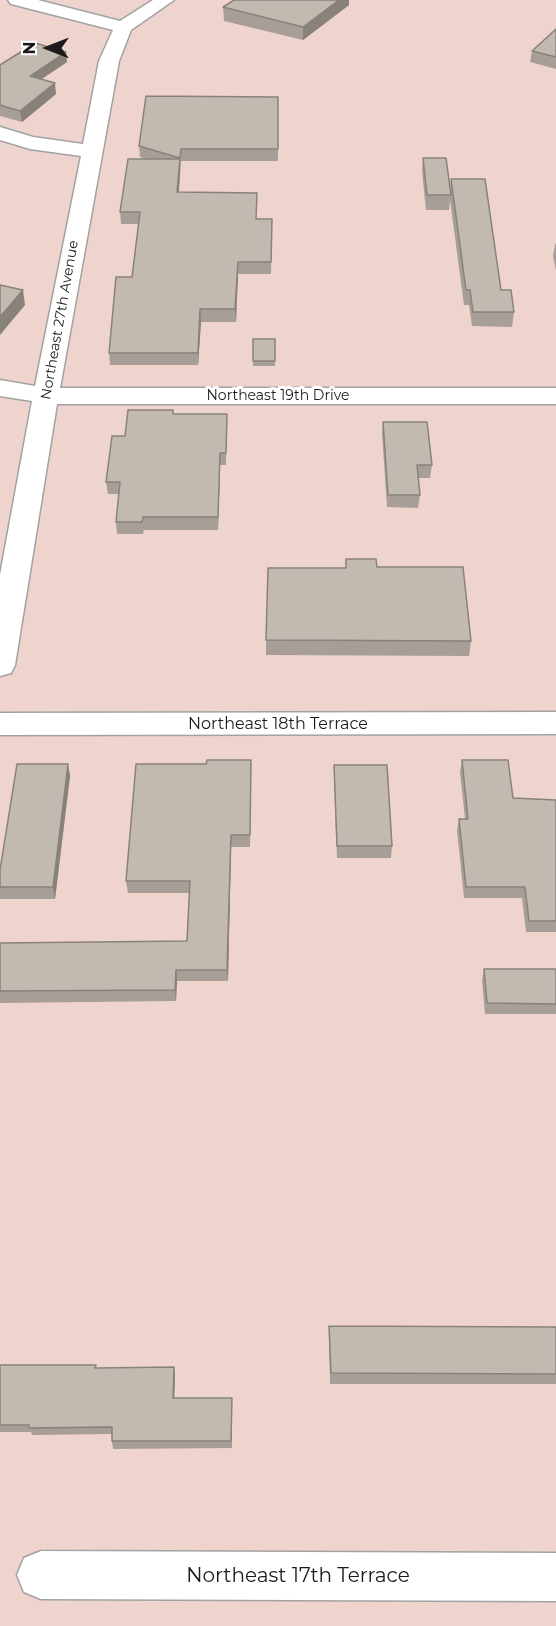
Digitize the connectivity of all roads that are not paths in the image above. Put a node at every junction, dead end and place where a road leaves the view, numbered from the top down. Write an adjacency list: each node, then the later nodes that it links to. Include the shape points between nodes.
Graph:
1 (17, 0): 3 (street)
2 (165, 0): 3 (street)
3 (123, 27): 5 (street, Northeast 27th Avenue, via 109,62)
4 (0, 134): 5 (street)
5 (90, 152): 7 (street, Northeast 27th Avenue)
6 (0, 388): 7 (street, Northeast 19th Drive)
7 (47, 396): 8 (street, Northeast 19th Drive); 9 (street, Northeast 27th Avenue)
8 (556, 396)
9 (0, 665)
10 (556, 723): 11 (street, Northeast 18th Terrace)
11 (0, 724)
12 (41, 1575): 13 (street, Northeast 17th Terrace)
13 (556, 1577)

